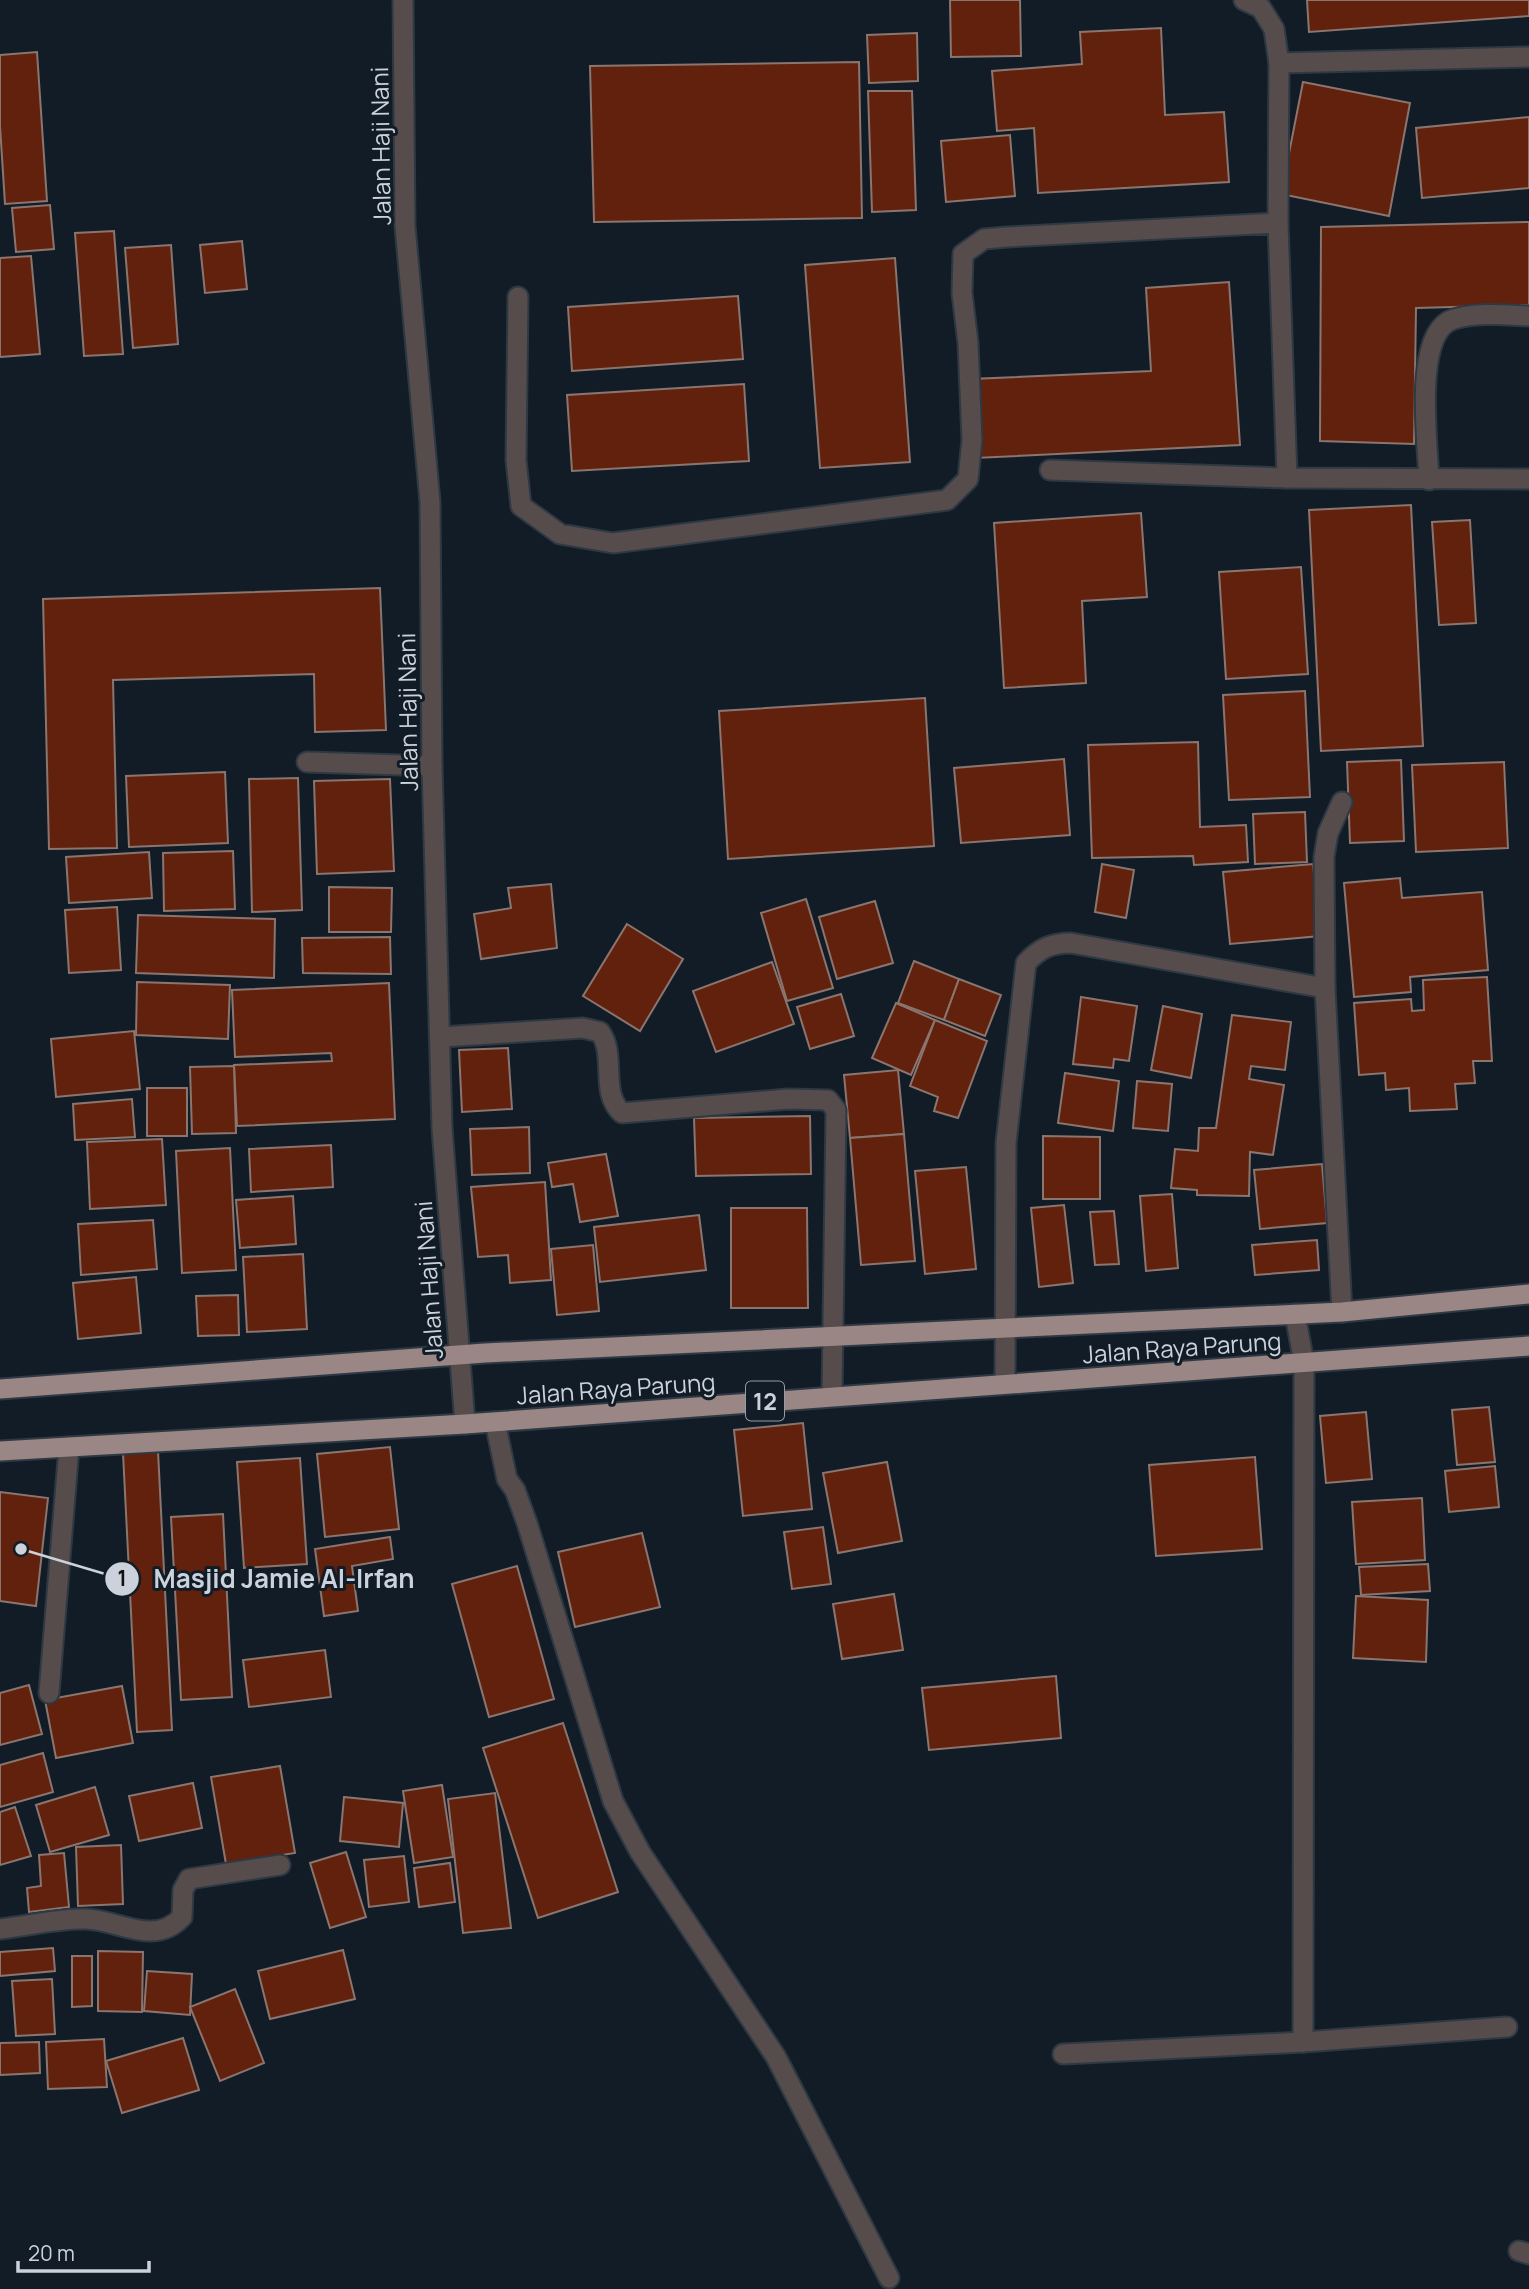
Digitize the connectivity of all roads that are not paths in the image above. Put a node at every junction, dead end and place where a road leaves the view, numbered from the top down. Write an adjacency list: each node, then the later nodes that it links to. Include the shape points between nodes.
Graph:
1 (403, 0): 13 (street, Jalan Haji Nani, via 405,226 430,502)
2 (1244, 0): 4 (street, via 1261,8 1274,29)
3 (1529, 57): 4 (street)
4 (1279, 63): 5 (street)
5 (1278, 223): 6 (street, via 984,239 963,254 972,440 968,479 947,500 613,543 560,534 521,506 516,460); 9 (street)
6 (518, 297)
7 (1529, 316): 11 (street, via 1452,319 1434,335 1426,389)
8 (1050, 470): 9 (street)
9 (1287, 478): 11 (street)
10 (1529, 479): 11 (street)
11 (1429, 480)
12 (307, 762): 13 (street)
13 (432, 766): 16 (street, Jalan Haji Nani)
14 (1342, 802): 15 (street, via 1328,833 1324,858)
15 (1325, 988): 18 (street); 20 (street, via 1070,943 1054,943 1036,952 1026,964 1006,1143)
16 (441, 1037): 21 (street, via 583,1028 600,1032 607,1043 610,1098 622,1113 788,1099 828,1100 836,1110); 23 (street, Jalan Haji Nani, via 442,1128)
17 (1529, 1294): 18 (highway, Jalan Raya Parung)
18 (1342, 1312): 19 (highway, Jalan Raya Parung)
19 (1295, 1314): 20 (highway, Jalan Raya Parung); 24 (street)
20 (1007, 1330): 21 (highway, Jalan Raya Parung); 25 (street)
21 (831, 1337): 23 (highway, Jalan Raya Parung); 27 (street)
22 (1529, 1346): 24 (highway, Jalan Raya Parung / 12)
23 (458, 1355): 26 (highway, Jalan Raya Parung); 29 (street, Jalan Haji Nani)
24 (1304, 1363): 25 (highway, Jalan Raya Parung / 12); 36 (street)
25 (1005, 1384): 27 (highway, Jalan Raya Parung / 12)
26 (0, 1389)
27 (832, 1396): 28 (highway, Jalan Raya Parung / 12)
28 (495, 1422): 29 (highway, Jalan Raya Parung / 12); 38 (street, via 507,1479 527,1523 613,1801 640,1852 776,2057)
29 (465, 1424): 30 (highway, Jalan Raya Parung / 12)
30 (69, 1447): 31 (highway, Jalan Raya Parung / 12); 32 (street)
31 (0, 1451)
32 (49, 1693)
33 (280, 1865): 34 (street, via 189,1879 183,1890 182,1917 164,1930 85,1919)
34 (0, 1930)
35 (1507, 2027): 36 (street)
36 (1303, 2042): 37 (street)
37 (1063, 2054)
38 (889, 2278)

